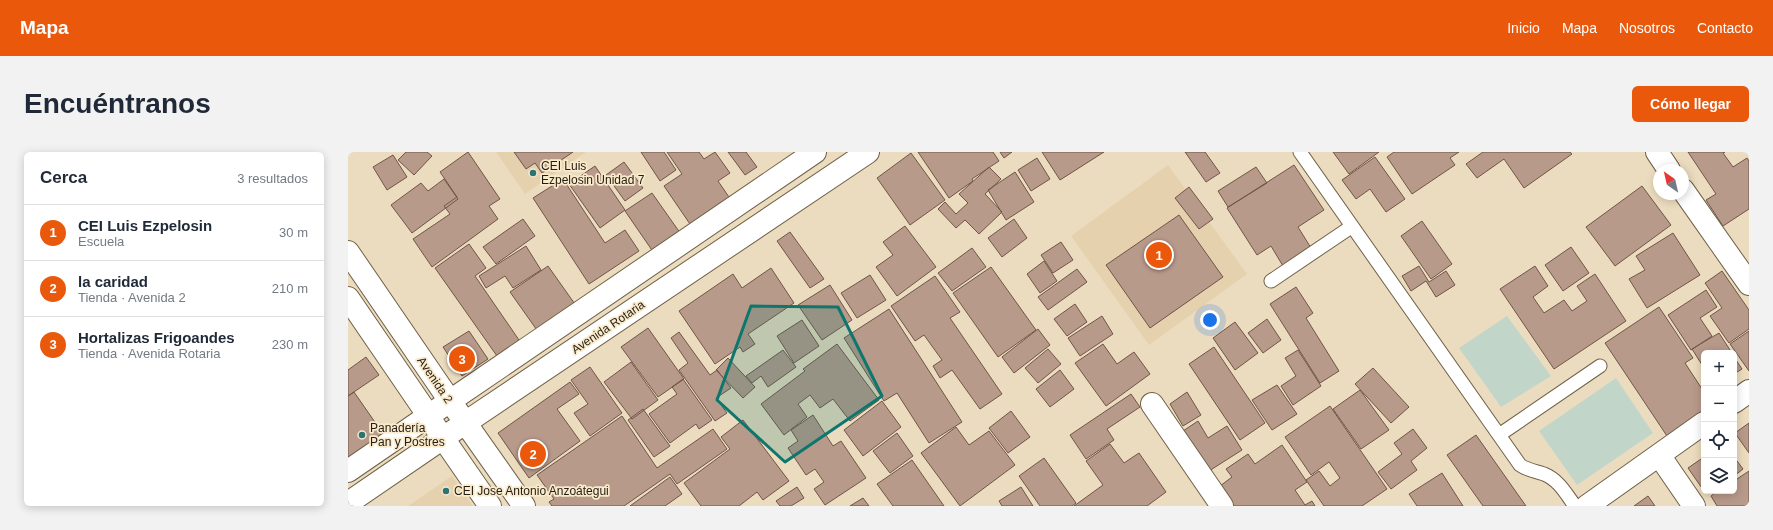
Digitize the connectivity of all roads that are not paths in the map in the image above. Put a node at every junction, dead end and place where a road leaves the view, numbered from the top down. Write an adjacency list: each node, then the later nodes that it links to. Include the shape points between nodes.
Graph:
1 (815, 152): 15 (street)
2 (868, 152): 18 (street, Avenida Rotaria)
3 (1300, 152): 7 (lane)
4 (1657, 152): 5 (street)
5 (1665, 164)
6 (1689, 199): 10 (street)
7 (1351, 227): 9 (lane); 20 (lane)
8 (348, 252): 15 (street, Avenida 2)
9 (1271, 281)
10 (1749, 284)
11 (348, 298): 17 (street)
12 (1600, 366): 20 (lane)
13 (1749, 392): 14 (street)
14 (1737, 400)
15 (450, 401): 17 (street); 18 (street, Avenida 2)
16 (1152, 404): 27 (street)
17 (428, 415): 21 (street); 23 (street)
18 (465, 423): 21 (street, Avenida Rotaria); 26 (street, Avenida 2)
19 (1701, 425): 22 (street)
20 (1499, 435): 28 (lane, via 1520,465 1552,478)
21 (442, 438): 24 (street, Avenida Rotaria); 25 (street)
22 (1659, 455): 29 (street); 30 (street)
23 (348, 471)
24 (348, 503)
25 (490, 506)
26 (524, 506)
27 (1222, 506)
28 (1575, 506)
29 (1587, 506)
30 (1694, 506)

